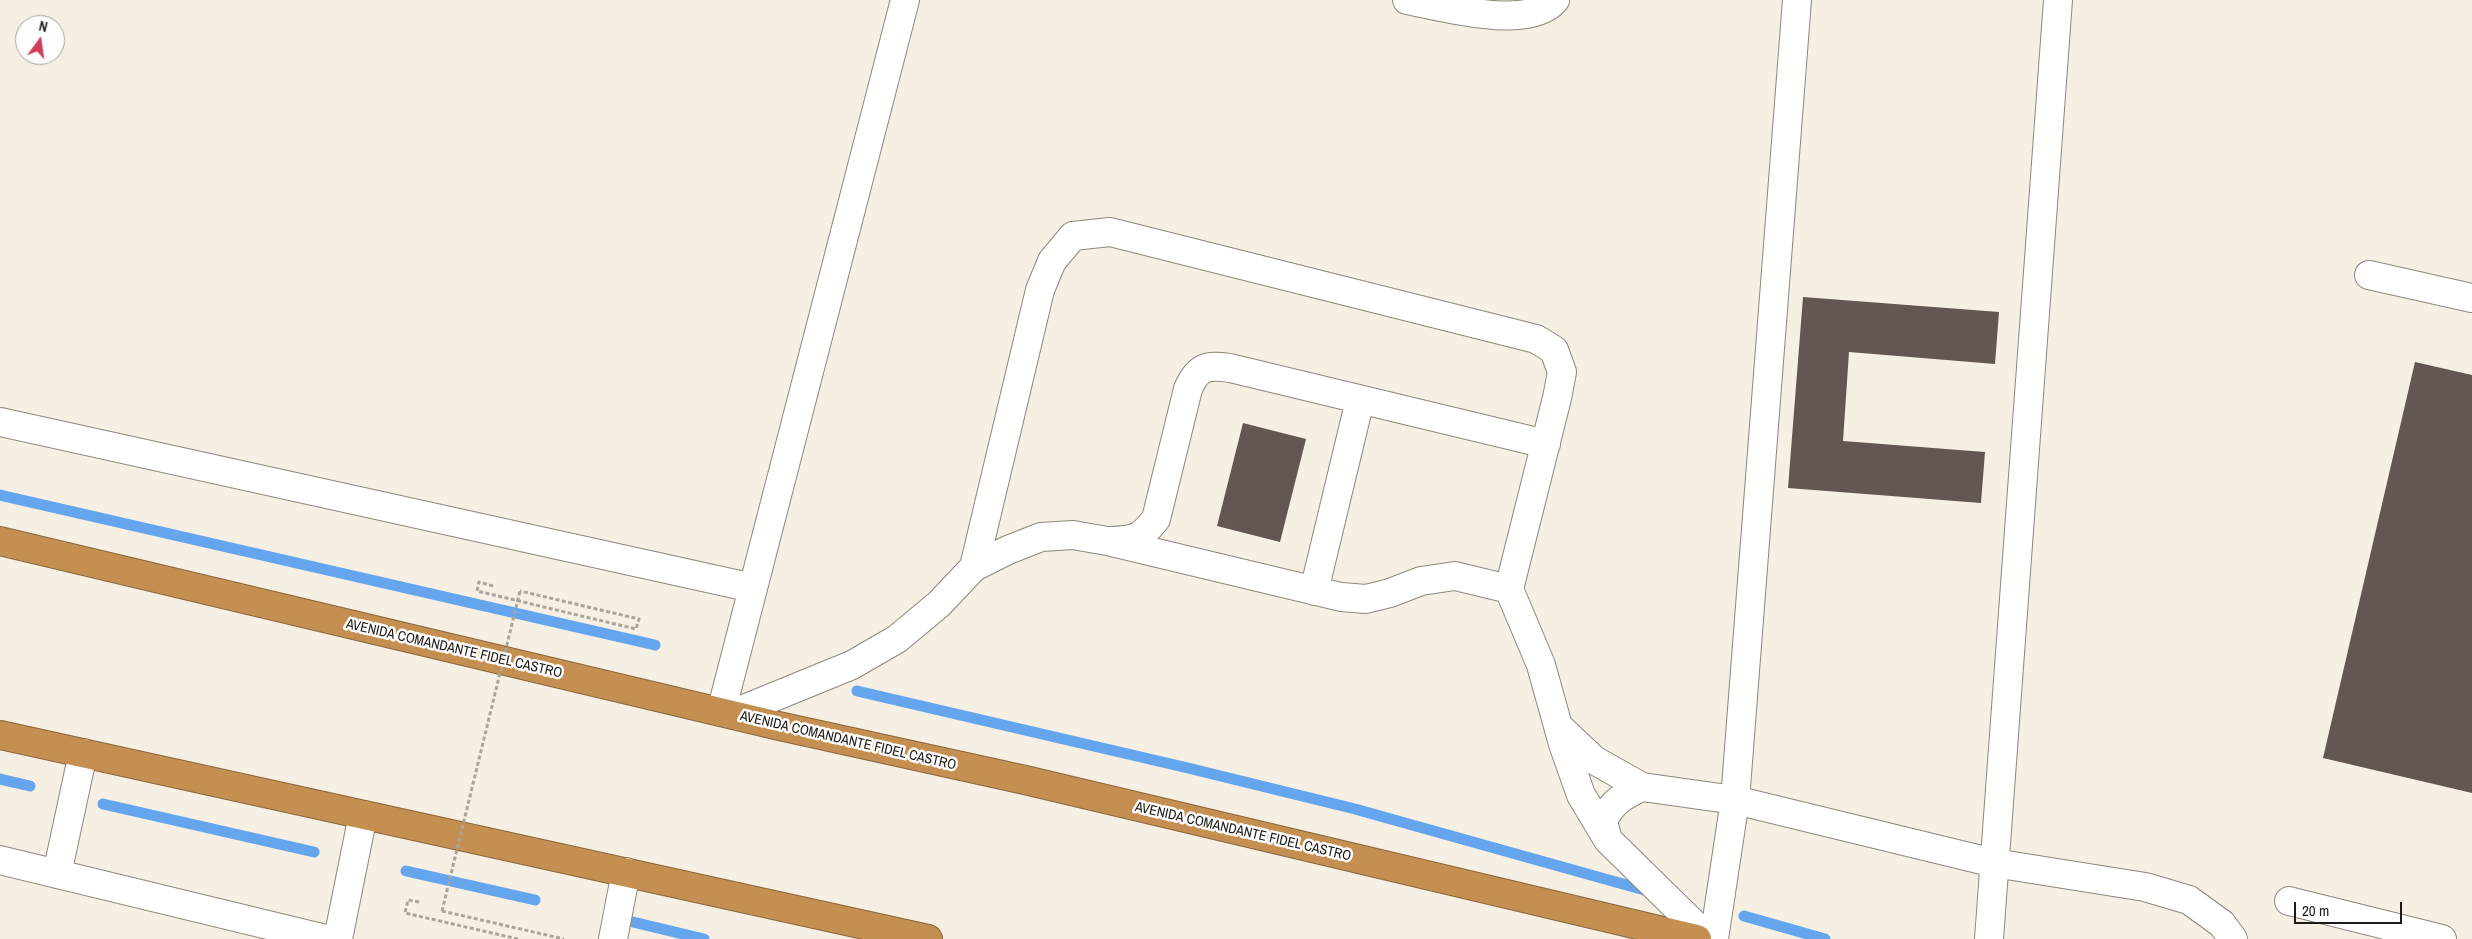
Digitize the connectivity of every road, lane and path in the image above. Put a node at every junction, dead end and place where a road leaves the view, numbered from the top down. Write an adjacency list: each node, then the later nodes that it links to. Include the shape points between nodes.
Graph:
1 (905, 0): 15 (street)
2 (1407, 0): 3 (street, via 1504,17 1548,8)
3 (1555, 0)
4 (1797, 0): 23 (street)
5 (2058, 0): 27 (street)
6 (2369, 276): 7 (street)
7 (2472, 298)
8 (1360, 400): 10 (street); 12 (street, via 1230,368 1203,368 1188,389 1156,518 1145,532 1133,540); 17 (street)
9 (0, 422): 15 (street)
10 (1546, 444): 13 (street, via 1562,372 1554,350 1536,340 1110,232 1074,236 1052,261 1040,290); 16 (street)
11 (0, 540): 18 (highway, AVENIDA COMANDANTE FIDEL CASTRO)
12 (1107, 541): 13 (street, via 1073,535 1041,537); 17 (street)
13 (974, 567): 18 (street, via 940,604 897,639 852,665)
14 (493, 586): 35 (path, bridge, via 479,582 477,591 636,629 638,619 520,590 442,911)
15 (753, 588): 18 (street)
16 (1509, 589): 17 (street, via 1455,576 1421,581 1390,594 1366,599); 19 (street, via 1541,665)
17 (1314, 590)
18 (727, 713): 38 (highway, AVENIDA COMANDANTE FIDEL CASTRO)
19 (1558, 725): 22 (street, via 1594,760); 25 (street, via 1581,795)
20 (0, 735): 21 (highway)
21 (83, 753): 24 (highway); 29 (street)
22 (1642, 787): 23 (street); 25 (street, via 1623,795 1609,808 1603,821)
23 (1735, 800): 27 (street); 40 (street)
24 (363, 815): 28 (highway); 33 (street)
25 (1608, 840): 39 (street)
26 (0, 860): 29 (street)
27 (1994, 863): 41 (street); 42 (street, via 2145,887 2189,900 2222,924)
28 (626, 872): 36 (street); 37 (highway)
29 (57, 874): 32 (street)
30 (2289, 901): 43 (street)
31 (419, 902): 34 (path, via 408,900 405,913)
32 (326, 939)
33 (338, 939)
34 (518, 939)
35 (564, 939)
36 (613, 939)
37 (928, 939)
38 (1697, 939)
39 (1709, 939)
40 (1714, 939)
41 (1989, 939)
42 (2234, 939)
43 (2442, 939)

